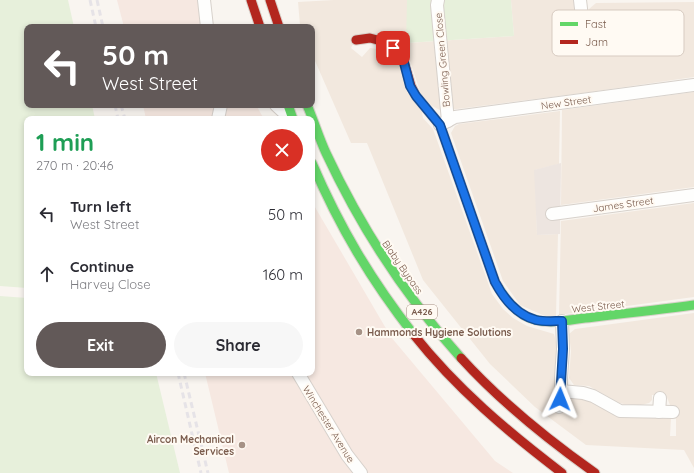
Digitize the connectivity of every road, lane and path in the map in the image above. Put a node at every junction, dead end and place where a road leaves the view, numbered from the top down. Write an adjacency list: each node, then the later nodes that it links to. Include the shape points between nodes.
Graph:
1 (204, 0): 7 (street)
2 (251, 0): 8 (main road)
3 (270, 0): 9 (main road)
4 (438, 0): 14 (street, Bowling Green Close)
5 (580, 0): 6 (street)
6 (581, 10)
7 (207, 24)
8 (259, 24)
9 (278, 24)
10 (356, 40): 14 (main road, via 370,38 385,42 402,55 410,86 416,96)
11 (694, 85): 14 (street, New Street, via 455,118)
12 (279, 108): 13 (street)
13 (289, 116)
14 (444, 123): 20 (main road, West Street, via 500,291 520,313 537,320)
15 (315, 124): 29 (main road, Blaby Bypass / A426, via 325,152 371,240 418,307 468,366 512,410 559,448)
16 (315, 170): 28 (main road, A426, via 353,247 398,315 428,352 459,386 514,436)
17 (694, 195): 18 (street, James Street)
18 (552, 214)
19 (694, 305): 20 (main road, West Street)
20 (562, 321): 22 (street)
21 (300, 376): 27 (street, Winchester Avenue, via 346,455)
22 (561, 391): 24 (street); 25 (street, via 593,396 620,411)
23 (660, 398): 25 (street)
24 (559, 407)
25 (659, 412): 26 (street)
26 (673, 412)
27 (361, 473)
28 (562, 473)
29 (596, 473)

